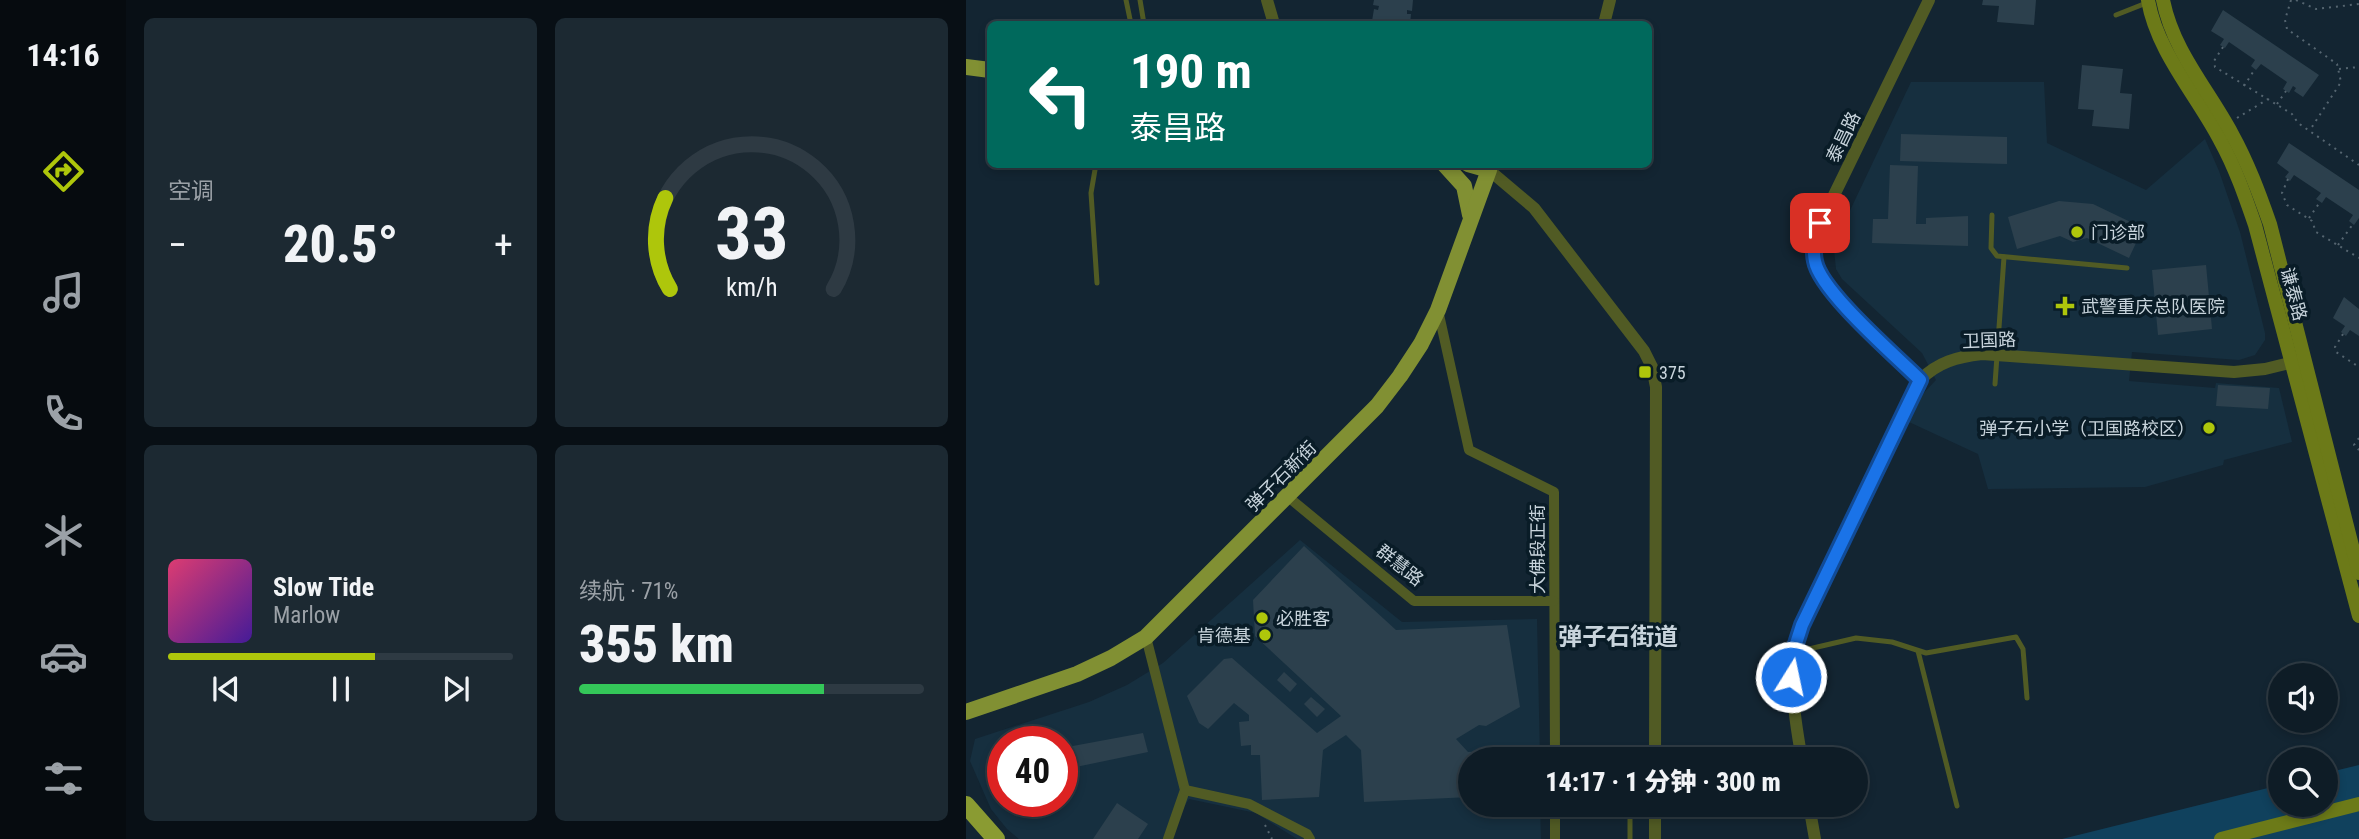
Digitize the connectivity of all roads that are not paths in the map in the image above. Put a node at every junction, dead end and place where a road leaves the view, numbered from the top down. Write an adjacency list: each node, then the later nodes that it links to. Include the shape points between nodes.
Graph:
1 (1126, 0): 8 (lane)
2 (1140, 0): 9 (lane)
3 (1267, 0): 10 (street)
4 (1610, 0): 11 (street)
5 (1929, 0): 26 (street, 泰昌路, via 1820,223 1814,249 1826,285)
6 (2153, 1): 7 (lane); 25 (main road, 谦泰路, via 2152,17 2167,52 2221,140 2241,184)
7 (2116, 15)
8 (1131, 21)
9 (1144, 21)
10 (1273, 21)
11 (1605, 21)
12 (966, 67): 13 (main road)
13 (987, 70)
14 (1095, 168): 22 (lane, via 1091,193)
15 (1448, 168): 19 (main road, via 1464,186)
16 (1492, 168): 19 (main road, 弹子石新街)
17 (1493, 168): 38 (street, via 1534,208 1652,367 1656,387)
18 (1992, 215): 20 (lane, via 1991,248)
19 (1470, 221): 23 (main road, 弹子石新街)
20 (2004, 257): 21 (lane); 24 (lane)
21 (2126, 268)
22 (1097, 283)
23 (1438, 310): 28 (main road, 弹子石新街, via 1421,344 1377,406); 30 (street, 大佛段正街, via 1469,450 1554,492)
24 (1997, 355): 25 (street, 卫国路, via 2234,372); 26 (street, 卫国路, via 1945,361); 27 (lane)
25 (2299, 361): 29 (main road, 谦泰路); 31 (main road, 谦泰路)
26 (1920, 380): 34 (street, 卫国路, via 1802,625)
27 (1995, 384)
28 (1287, 496): 30 (street, 群慧路, via 1414,601); 32 (main road, 弹子石新街)
29 (2359, 573)
30 (1554, 601): 37 (street, 大佛段正街)
31 (2358, 606)
32 (1146, 637): 36 (main road, 弹子石新街, via 1077,674); 40 (street)
33 (1918, 651): 34 (lane, via 1856,638); 35 (lane, via 2016,637 2022,649); 43 (lane)
34 (1793, 653): 39 (street, 卫国路, via 1791,701)
35 (2026, 698)
36 (967, 711)
37 (1555, 747)
38 (1655, 747)
39 (1799, 747)
40 (1185, 790): 49 (street); 50 (street, via 1249,804)
41 (2359, 804): 55 (main road)
42 (966, 805): 48 (highway)
43 (1957, 806)
44 (1555, 817): 51 (street)
45 (1630, 817): 52 (lane)
46 (1655, 817): 53 (street)
47 (1811, 817): 54 (street)
48 (996, 839)
49 (1168, 839)
50 (1310, 839)
51 (1555, 839)
52 (1630, 839)
53 (1655, 839)
54 (1815, 839)
55 (2221, 839)

